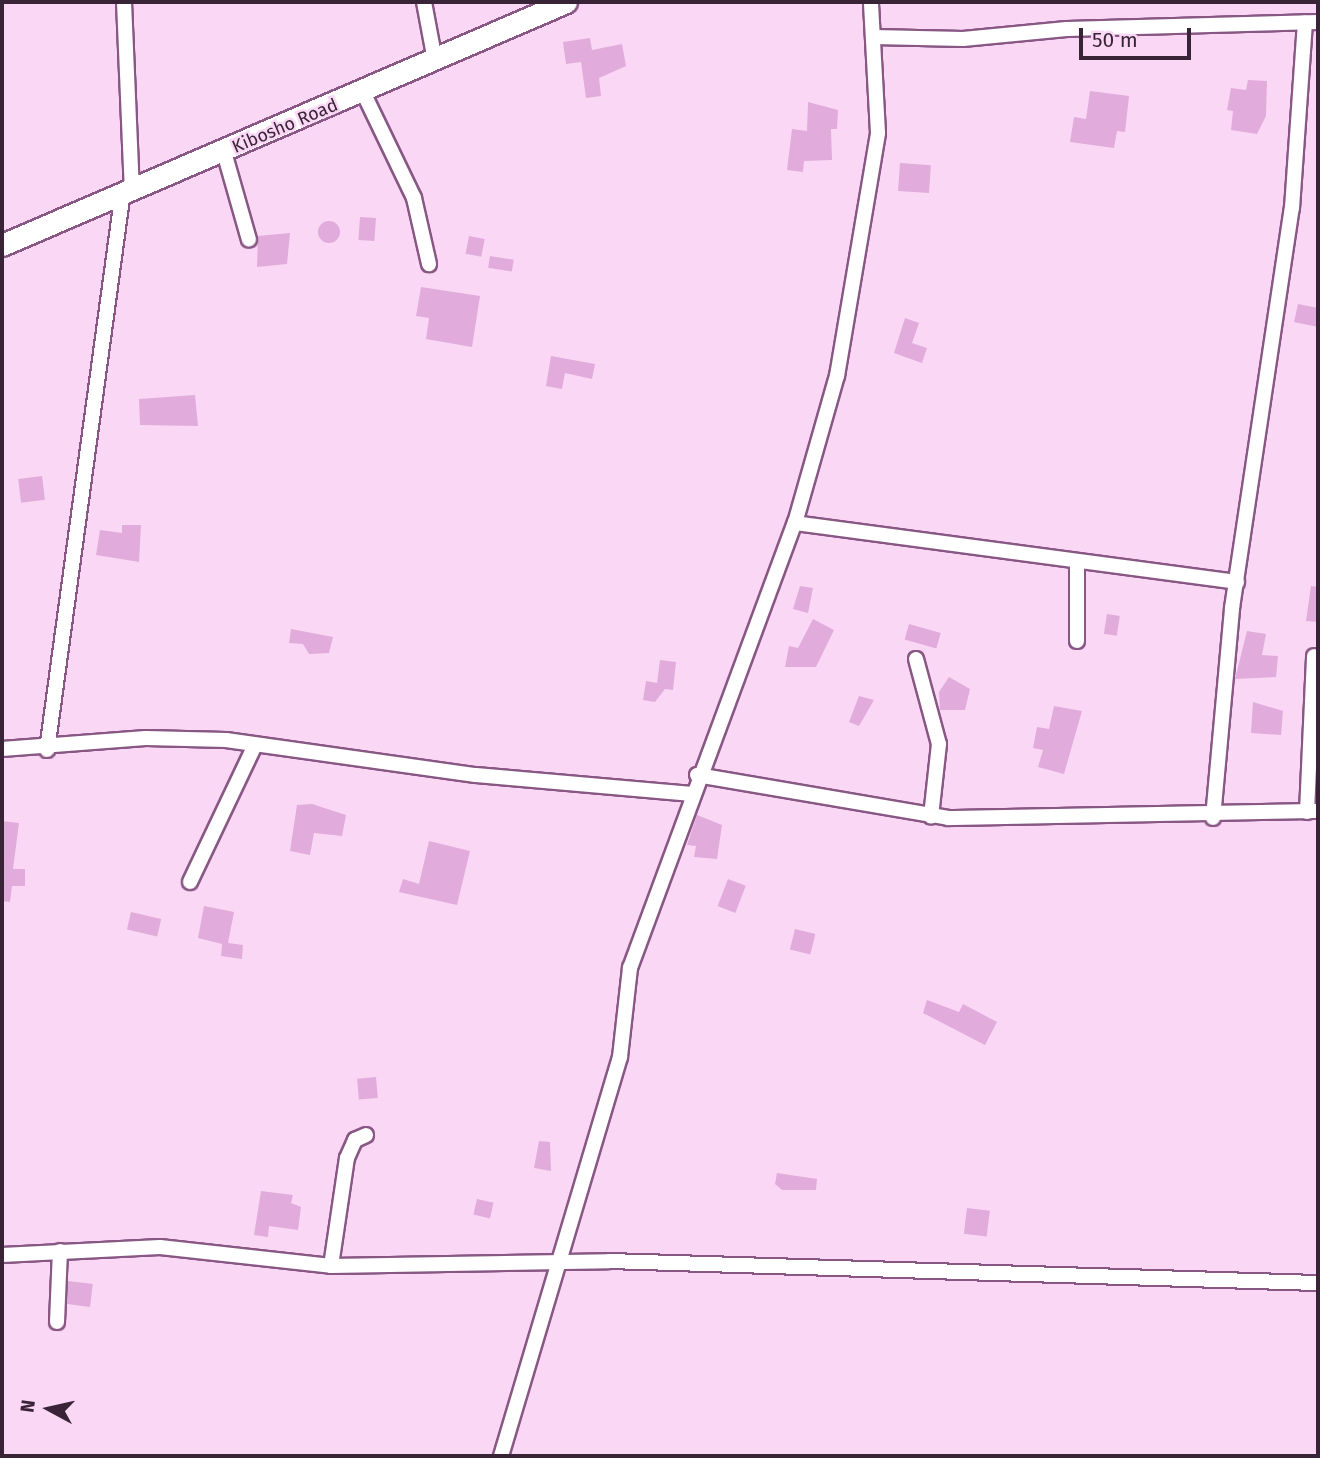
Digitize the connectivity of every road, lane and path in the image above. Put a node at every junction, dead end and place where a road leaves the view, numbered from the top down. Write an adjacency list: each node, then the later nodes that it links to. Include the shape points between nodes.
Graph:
1 (124, 2): 10 (street)
2 (424, 2): 7 (street)
3 (566, 2): 7 (street, Kibosho Road)
4 (871, 2): 6 (street)
5 (1312, 22): 6 (street, via 1067,29 963,39); 16 (street, via 1283,282)
6 (874, 37): 14 (street, via 878,133 866,232 837,376)
7 (435, 61): 8 (street, Kibosho Road)
8 (363, 92): 9 (street, Kibosho Road); 13 (street, via 414,198)
9 (224, 152): 10 (street, Kibosho Road); 11 (street)
10 (127, 195): 12 (street, Kibosho Road); 22 (street)
11 (249, 240)
12 (2, 245)
13 (429, 264)
14 (795, 523): 15 (street); 23 (street)
15 (1077, 562): 16 (street); 17 (street)
16 (1237, 582): 27 (street)
17 (1077, 641)
18 (1314, 656): 25 (street)
19 (916, 659): 26 (street, via 939,744)
20 (255, 744): 22 (street, via 145,738); 24 (street); 28 (street)
21 (2, 749): 22 (street)
22 (47, 750)
23 (697, 775): 24 (street); 26 (street)
24 (692, 794): 32 (street, via 630,968 620,1057)
25 (1313, 811): 27 (street)
26 (931, 817): 27 (street)
27 (1213, 818)
28 (190, 881)
29 (366, 1135): 33 (street, via 355,1140 347,1158)
30 (60, 1251): 31 (street); 33 (street, via 160,1247); 35 (street)
31 (2, 1255)
32 (560, 1261): 33 (street); 34 (street); 36 (street)
33 (331, 1266)
34 (1318, 1283)
35 (57, 1322)
36 (501, 1456)

